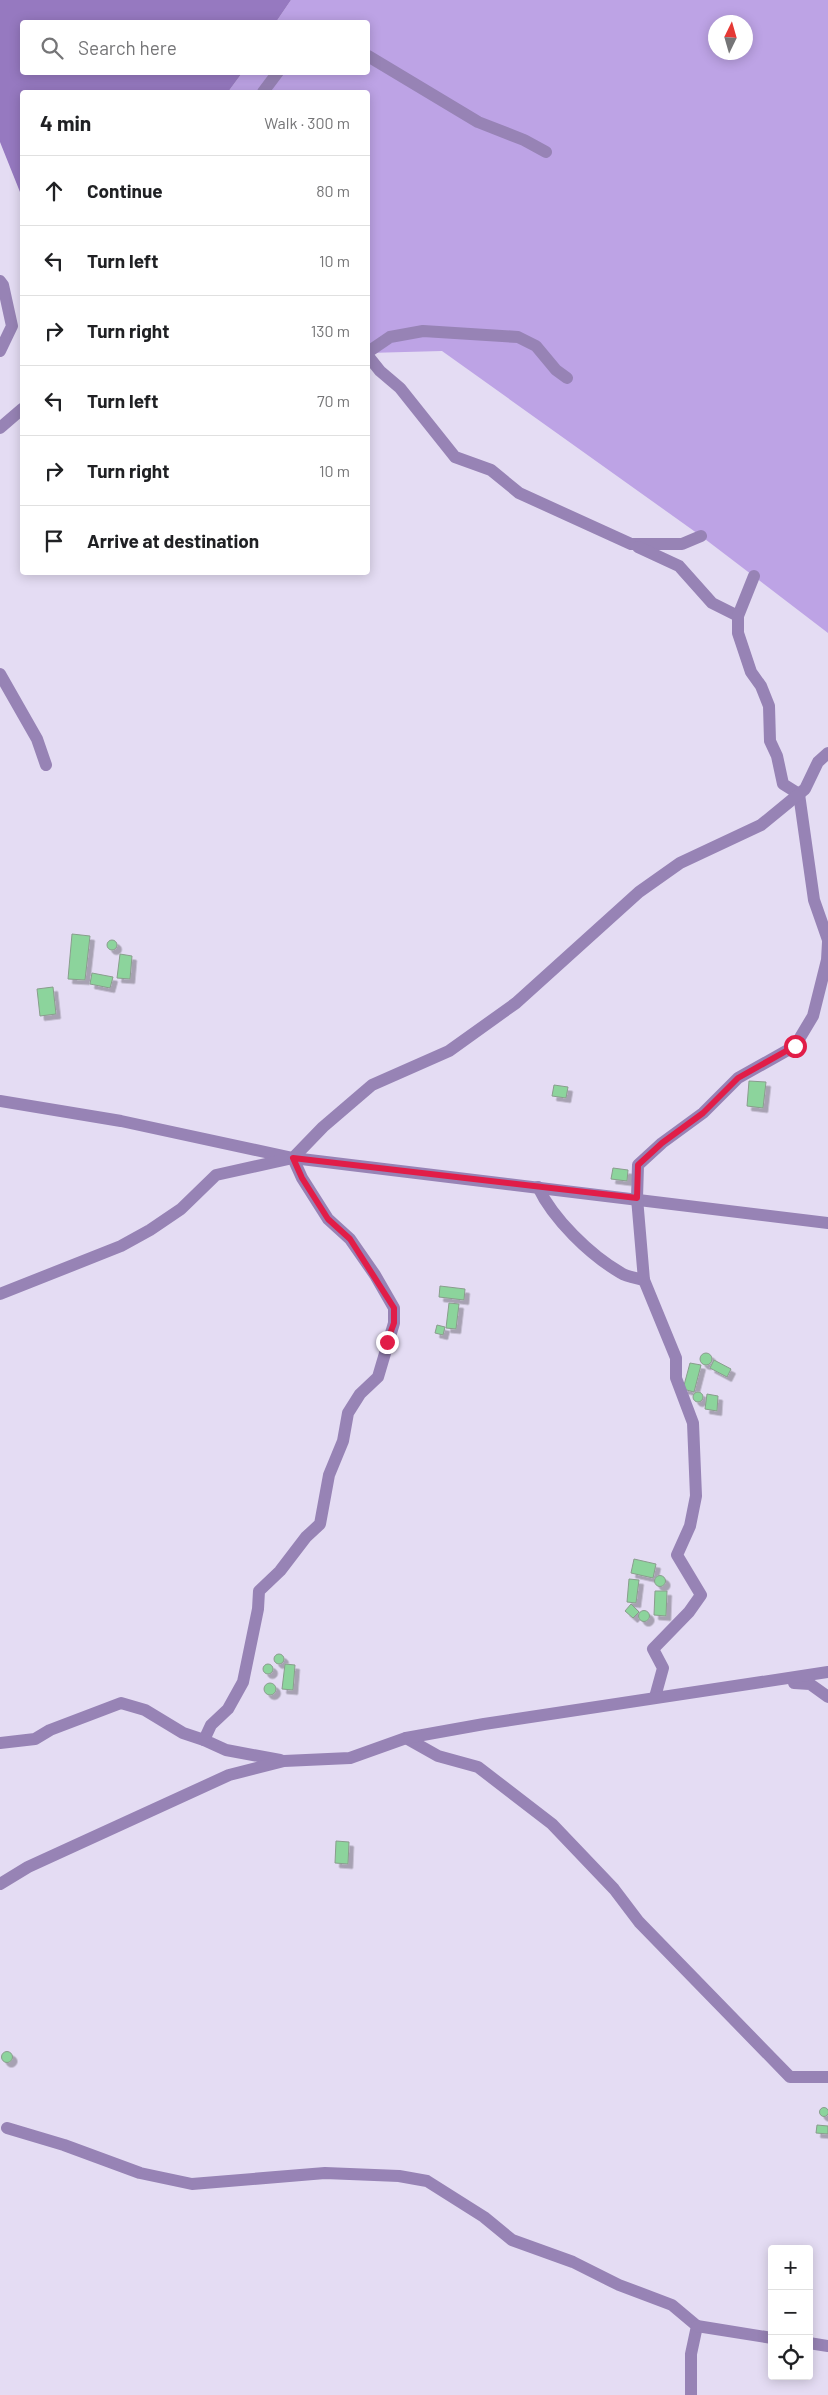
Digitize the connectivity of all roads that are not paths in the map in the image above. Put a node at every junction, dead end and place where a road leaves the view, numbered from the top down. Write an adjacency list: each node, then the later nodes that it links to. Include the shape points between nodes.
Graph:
1 (370, 57): 4 (street, via 478,122)
2 (276, 75): 3 (street)
3 (265, 90)
4 (546, 152)
5 (0, 281): 6 (street, via 12,326)
6 (0, 351)
7 (370, 351): 9 (street, via 390,338 423,331 518,337 536,346)
8 (370, 358): 13 (street, via 400,388 455,457 491,470 519,493)
9 (567, 378)
10 (20, 411): 11 (street)
11 (0, 428)
12 (701, 536): 13 (street, via 682,544)
13 (631, 544): 15 (street, via 679,566 712,603)
14 (754, 576): 15 (street)
15 (738, 616): 19 (street, via 738,633 744,653 769,706 770,741 784,784)
16 (0, 674): 18 (street, via 37,739)
17 (828, 753): 19 (street, via 818,762 805,789)
18 (46, 764)
19 (799, 794): 20 (street, via 814,900); 22 (street, via 761,825 680,863 639,892 516,1003 449,1052 372,1085)
20 (828, 941): 24 (street, via 827,960 813,1016 795,1046 738,1078 703,1113 638,1165)
21 (0, 1101): 22 (street, via 121,1121)
22 (293, 1158): 23 (street); 27 (street, via 216,1175 181,1209 121,1246); 33 (street, via 328,1219 350,1239 375,1275 394,1308 394,1323 378,1376 360,1394 348,1413 343,1441 329,1475 320,1524 259,1591 243,1682 228,1709 211,1725)
23 (538, 1187): 24 (street); 26 (street, via 557,1218 587,1246 622,1274)
24 (637, 1198): 25 (street); 26 (street)
25 (828, 1222)
26 (644, 1280): 30 (street, via 676,1358 676,1378 693,1423 696,1496 690,1526 677,1555 702,1595 653,1648 663,1668)
27 (0, 1294)
28 (828, 1672): 29 (street)
29 (767, 1682): 30 (street); 31 (street, via 810,1684)
30 (655, 1697): 32 (street)
31 (828, 1697)
32 (406, 1738): 35 (street, via 350,1758); 37 (street, via 438,1756 478,1768 552,1824 614,1889 639,1922 790,2078)
33 (204, 1740): 34 (street, via 183,1733 145,1710 121,1703 50,1730 35,1739); 35 (street, via 226,1750)
34 (0, 1743)
35 (284, 1761): 36 (street, via 228,1775 28,1867)
36 (0, 1884)
37 (828, 2077)
38 (7, 2128): 39 (street, via 140,2173 192,2184 325,2172 399,2176 426,2182 484,2217 512,2240 573,2262 672,2305)
39 (697, 2326): 40 (street); 43 (street, via 691,2354)
40 (768, 2337)
41 (813, 2344): 42 (street)
42 (828, 2346)
43 (691, 2395)

